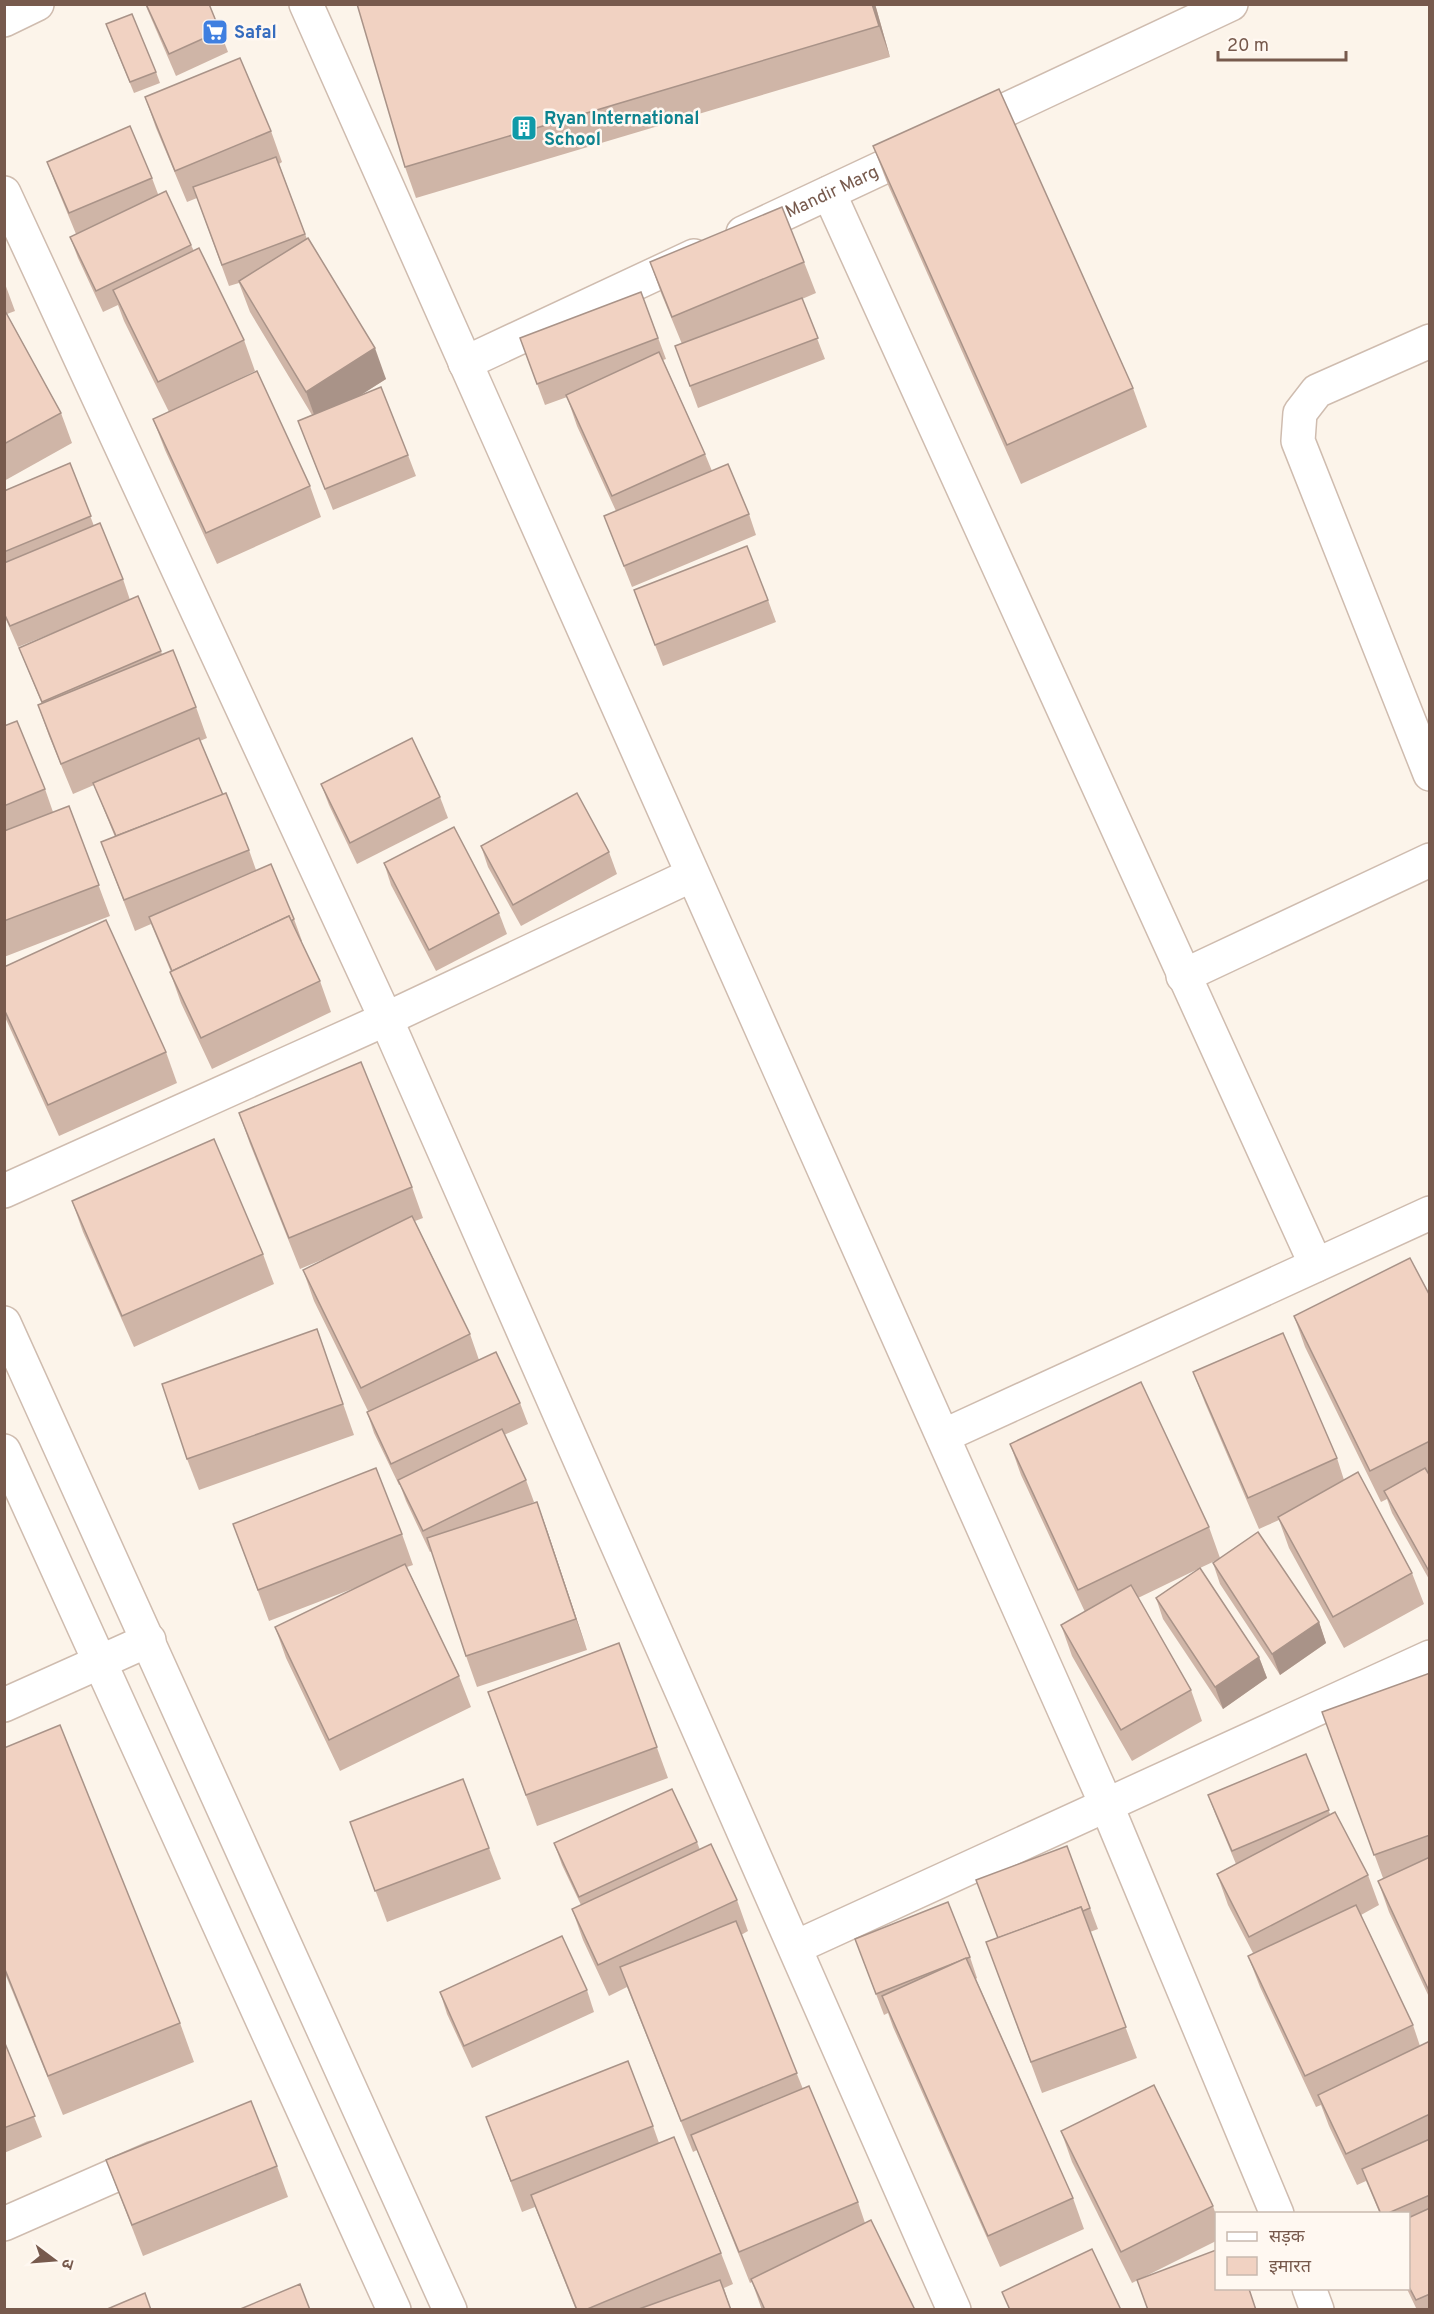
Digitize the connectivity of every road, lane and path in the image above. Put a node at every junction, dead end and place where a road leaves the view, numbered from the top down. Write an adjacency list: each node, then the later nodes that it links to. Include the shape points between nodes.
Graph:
1 (37, 4): 4 (street)
2 (306, 4): 8 (street)
3 (1231, 4): 6 (street, Mandir Marg)
4 (4, 20)
5 (4, 193): 13 (street)
6 (829, 193): 8 (street, Mandir Marg); 12 (street)
7 (1430, 341): 9 (street, via 1317,391 1300,413 1298,441)
8 (465, 363): 11 (street)
9 (1430, 774)
10 (1430, 861): 12 (street)
11 (692, 875): 13 (street); 18 (street)
12 (1183, 976): 16 (street)
13 (386, 1019): 14 (street); 25 (street)
14 (4, 1191)
15 (1430, 1213): 16 (street)
16 (1316, 1265): 18 (street)
17 (4, 1323): 20 (street)
18 (944, 1436): 24 (street)
19 (4, 1451): 22 (street)
20 (149, 1640): 22 (street); 31 (street)
21 (1430, 1657): 24 (street)
22 (100, 1662): 23 (street); 30 (street)
23 (4, 1705)
24 (1106, 1804): 25 (street); 27 (street)
25 (796, 1947): 32 (street)
26 (184, 2145): 28 (street)
27 (1276, 2212)
28 (4, 2224)
29 (1309, 2290): 33 (street)
30 (394, 2310)
31 (450, 2310)
32 (954, 2310)
33 (1317, 2310)

